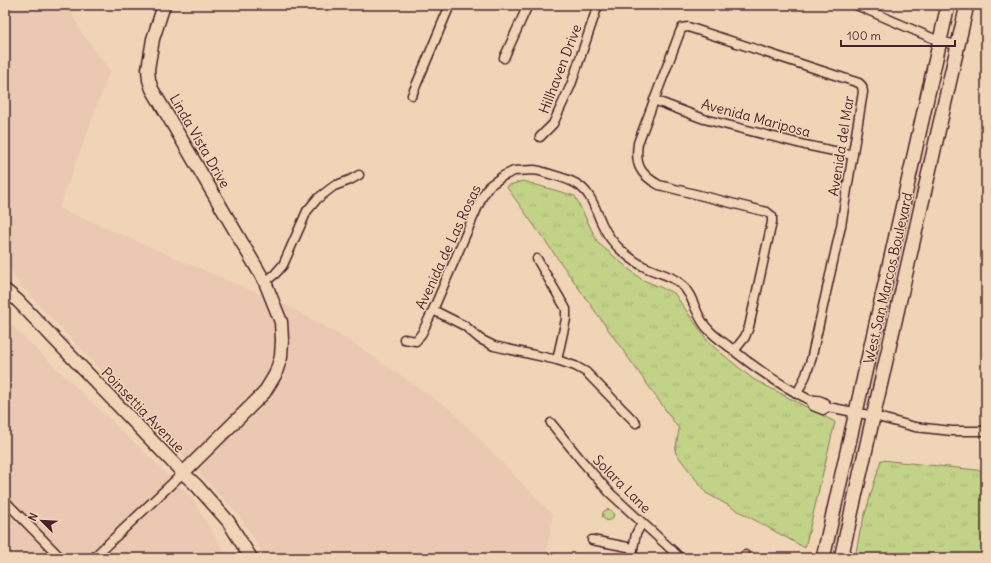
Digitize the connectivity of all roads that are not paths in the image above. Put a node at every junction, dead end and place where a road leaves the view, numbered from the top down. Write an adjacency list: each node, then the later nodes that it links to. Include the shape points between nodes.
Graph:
1 (164, 5): 17 (street, Linda Vista Drive, via 153,39 149,80)
2 (450, 5): 11 (street)
3 (528, 5): 10 (street)
4 (598, 5): 13 (street, Hillhaven Drive, via 571,85 553,124)
5 (856, 5): 8 (street)
6 (948, 5): 8 (main road, West San Marcos Boulevard)
7 (967, 5): 9 (main road, West San Marcos Boulevard)
8 (939, 41): 9 (street); 24 (main road, West San Marcos Boulevard)
9 (957, 45): 25 (main road, West San Marcos Boulevard)
10 (504, 58)
11 (412, 95)
12 (654, 100): 14 (street, Avenida Mariposa, via 704,119); 14 (street, Avenida del Mar, via 680,32 682,28 688,27 859,83 863,92); 21 (street, via 636,154 642,173 650,181 767,212 772,216 748,327 745,337)
13 (540, 137)
14 (853, 155): 23 (street, Avenida del Mar, via 841,226 811,360)
15 (359, 175): 17 (street, via 334,186 307,211 283,265)
16 (537, 259): 22 (street, via 566,309)
17 (265, 282): 29 (street, Linda Vista Drive, via 281,322 281,357 275,375 264,393)
18 (5, 290): 29 (street, Poinsettia Avenue)
19 (433, 310): 20 (street, Avenida de Las Rosas, via 416,341); 21 (street, Avenida de Las Rosas, via 489,186 514,171 534,170 575,183 586,191 603,226 622,251 636,262 672,277 681,284 690,294 707,329); 22 (street, via 465,326 480,339 494,346)
20 (404, 340)
21 (734, 350): 23 (street, Avenida de Las Rosas, via 759,370)
22 (557, 360): 27 (street, via 586,372)
23 (797, 394): 24 (street, Avenida de Las Rosas, via 826,403 828,407)
24 (856, 412): 25 (street, Avenida de Las Rosas); 39 (main road, West San Marcos Boulevard)
25 (874, 416): 28 (street, Avenida de Las Rosas, via 915,427 952,431); 40 (main road, West San Marcos Boulevard)
26 (550, 423): 31 (street, Solara Lane, via 606,489)
27 (636, 423)
28 (986, 430)
29 (183, 473): 35 (street); 36 (street, Poinsettia Avenue, via 228,521)
30 (5, 501): 34 (street)
31 (642, 523): 33 (street); 38 (street, Solara Lane)
32 (592, 540): 33 (street)
33 (633, 548): 37 (street)
34 (61, 558)
35 (92, 558)
36 (251, 558)
37 (631, 558)
38 (680, 558)
39 (822, 558)
40 (841, 558)

